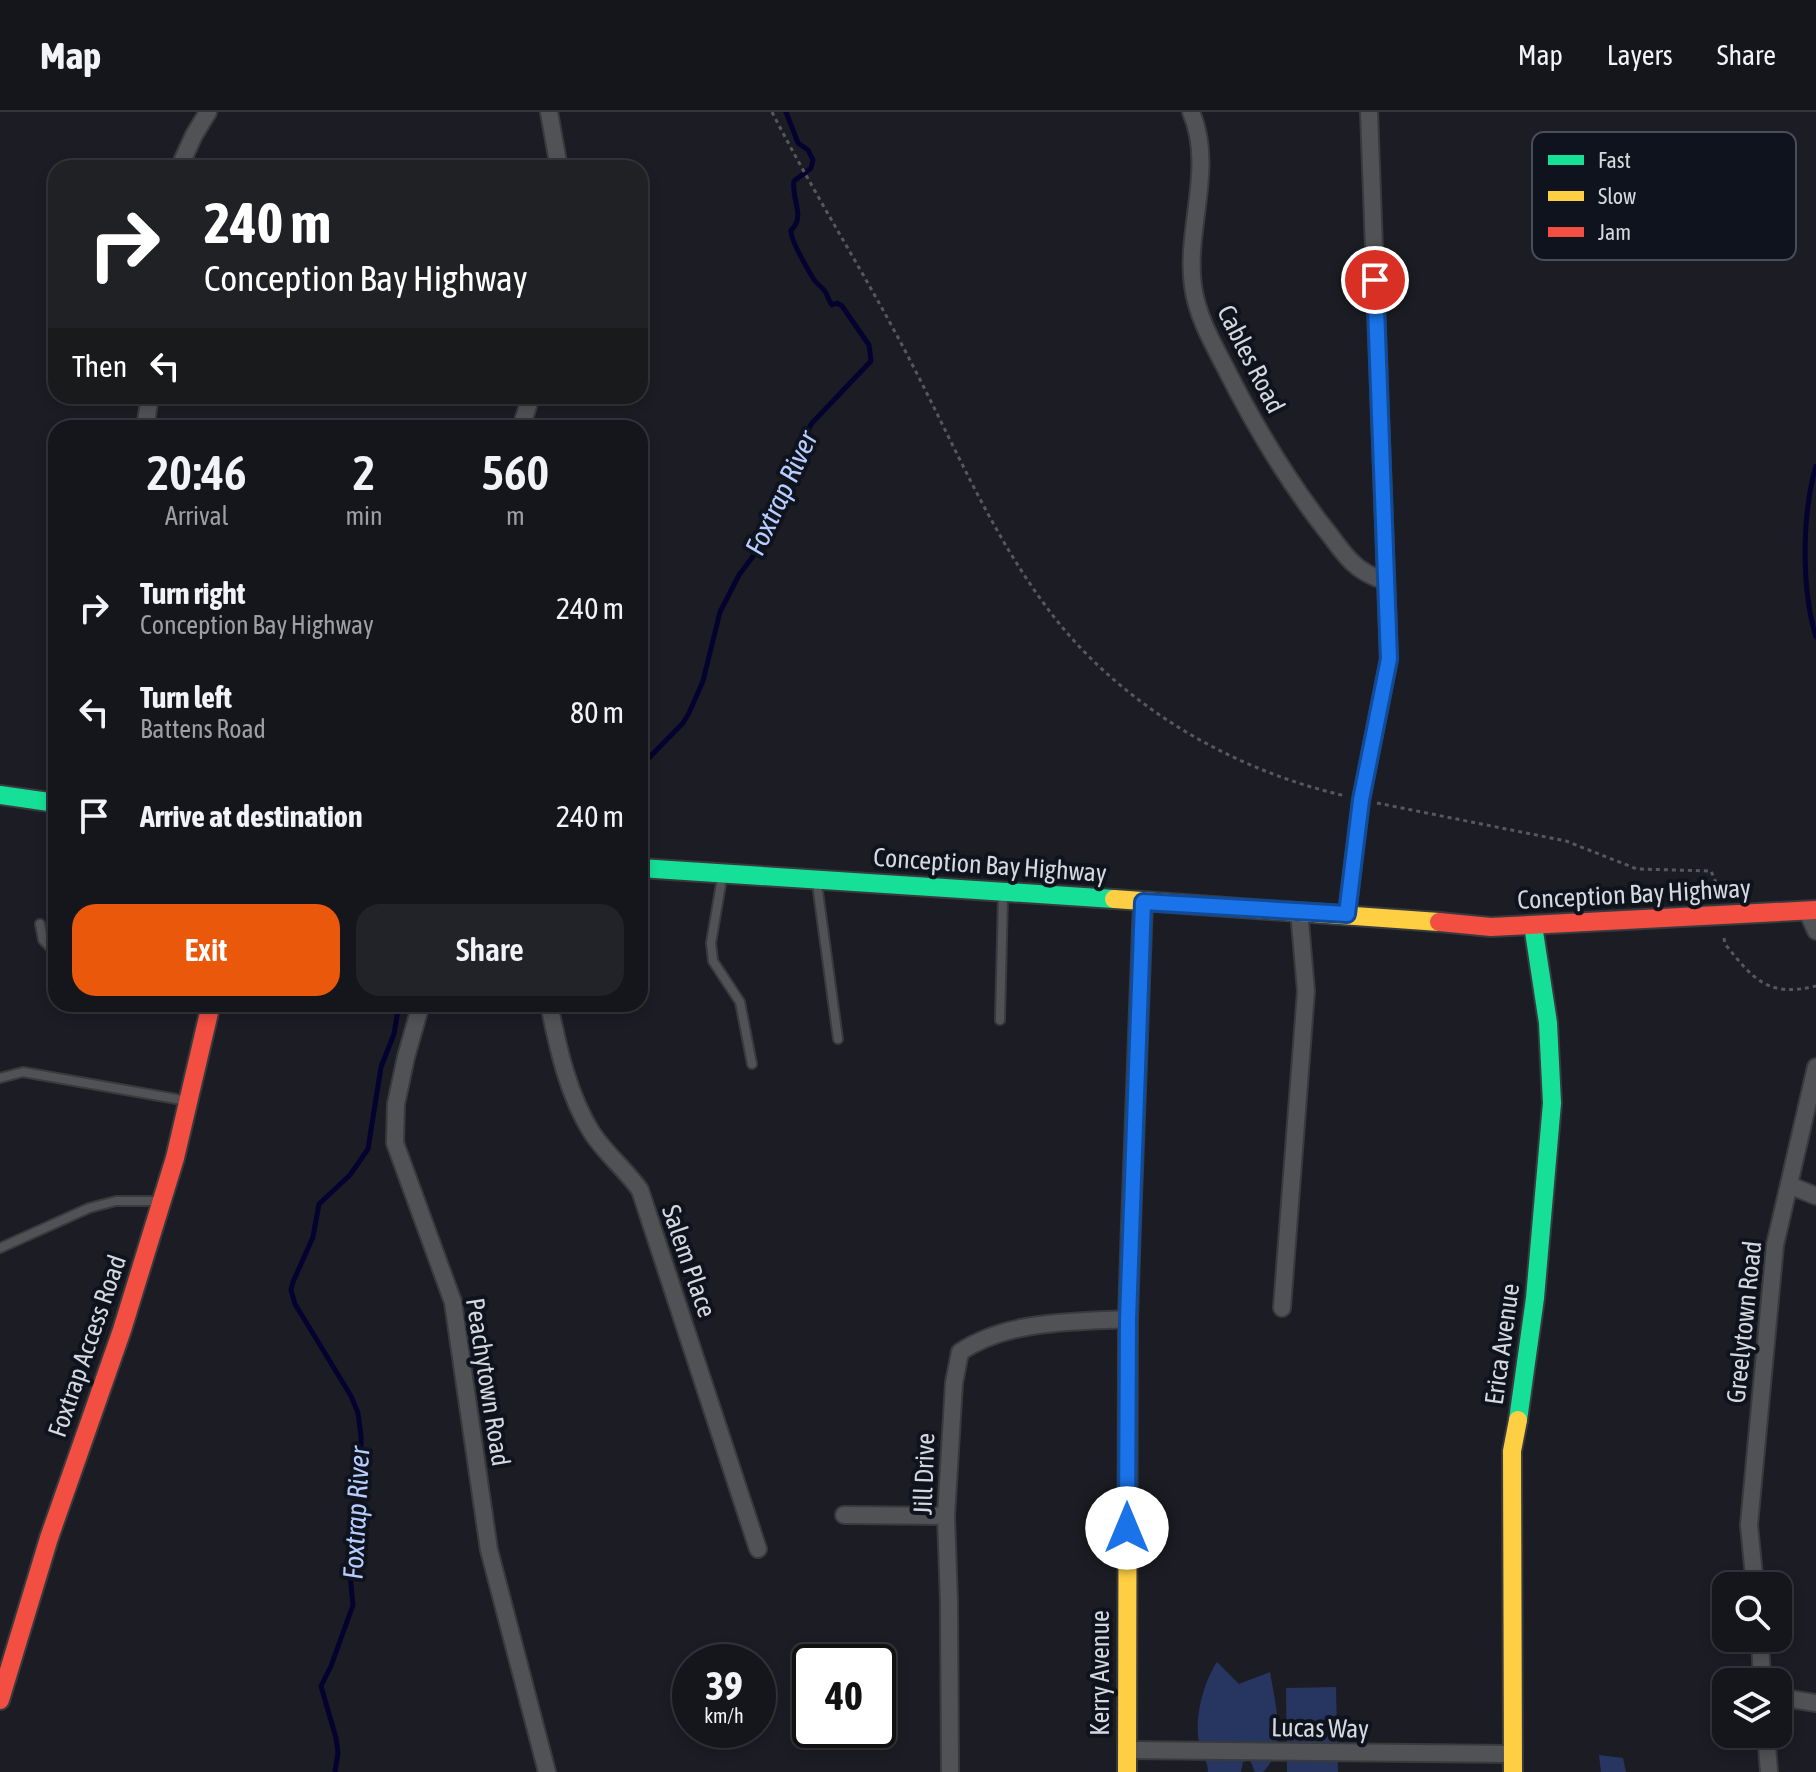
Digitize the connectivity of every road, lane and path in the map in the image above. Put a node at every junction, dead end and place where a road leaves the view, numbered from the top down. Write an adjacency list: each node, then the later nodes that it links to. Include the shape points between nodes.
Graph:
1 (208, 112): 6 (street)
2 (549, 112): 7 (street)
3 (772, 112): 10 (path, via 1043,604 1085,653 1191,735 1291,781)
4 (1191, 112): 8 (street, Cables Road, via 1200,158 1191,270 1204,326 1262,435 1310,509 1351,561)
5 (1369, 112): 8 (street)
6 (183, 160)
7 (558, 160)
8 (1385, 581): 10 (street, via 1389,659)
9 (0, 795): 11 (main road)
10 (1361, 800): 13 (path, via 1566,841); 20 (street)
11 (48, 802)
12 (648, 868): 14 (main road, Conception Bay Highway)
13 (1637, 869)
14 (722, 873): 15 (main road, Conception Bay Highway); 30 (lane, via 713,961 740,1002)
15 (816, 879): 16 (main road, Conception Bay Highway); 29 (lane)
16 (1004, 892): 17 (main road, Conception Bay Highway); 28 (lane)
17 (1143, 902): 18 (main road, Conception Bay Highway); 39 (main road, Kerry Avenue)
18 (1299, 911): 20 (main road, Conception Bay Highway); 38 (street, via 1306,991)
19 (1812, 911): 22 (main road, Conception Bay Highway); 23 (street)
20 (1347, 914): 22 (main road, Conception Bay Highway, via 1491,927)
21 (40, 924): 24 (lane)
22 (1533, 925): 49 (main road, Erica Avenue, via 1547,1003 1552,1080 1534,1321 1512,1451)
23 (1816, 931)
24 (48, 945)
25 (209, 1012): 33 (main road, Foxtrap Access Road)
26 (419, 1012): 50 (street, Peachytown Road, via 396,1104 395,1143 453,1302 489,1550)
27 (551, 1012): 42 (street, Salem Place, via 561,1060 593,1134 640,1190)
28 (1000, 1020)
29 (838, 1039)
30 (752, 1064)
31 (1816, 1067): 34 (street, Greelytown Road)
32 (0, 1078): 33 (lane, via 23,1072)
33 (189, 1101): 36 (main road, Foxtrap Access Road)
34 (1789, 1185): 35 (street); 43 (street, Greelytown Road, via 1775,1245 1755,1453 1749,1525)
35 (1816, 1196)
36 (162, 1201): 37 (lane, via 116,1201 89,1208); 45 (main road, Foxtrap Access Road)
37 (0, 1248)
38 (1282, 1308)
39 (1128, 1319): 41 (street, Jill Drive, via 1016,1329 960,1352); 48 (main road, Kerry Avenue)
40 (844, 1515): 41 (street)
41 (946, 1516): 51 (street, Jill Drive)
42 (758, 1549)
43 (1754, 1572)
44 (1792, 1699): 46 (street)
45 (0, 1700)
46 (1816, 1703)
47 (1767, 1748): 53 (street)
48 (1126, 1750): 49 (street, Lucas Way); 52 (main road, Kerry Avenue)
49 (1513, 1763)
50 (547, 1772)
51 (950, 1772)
52 (1127, 1772)
53 (1769, 1772)

